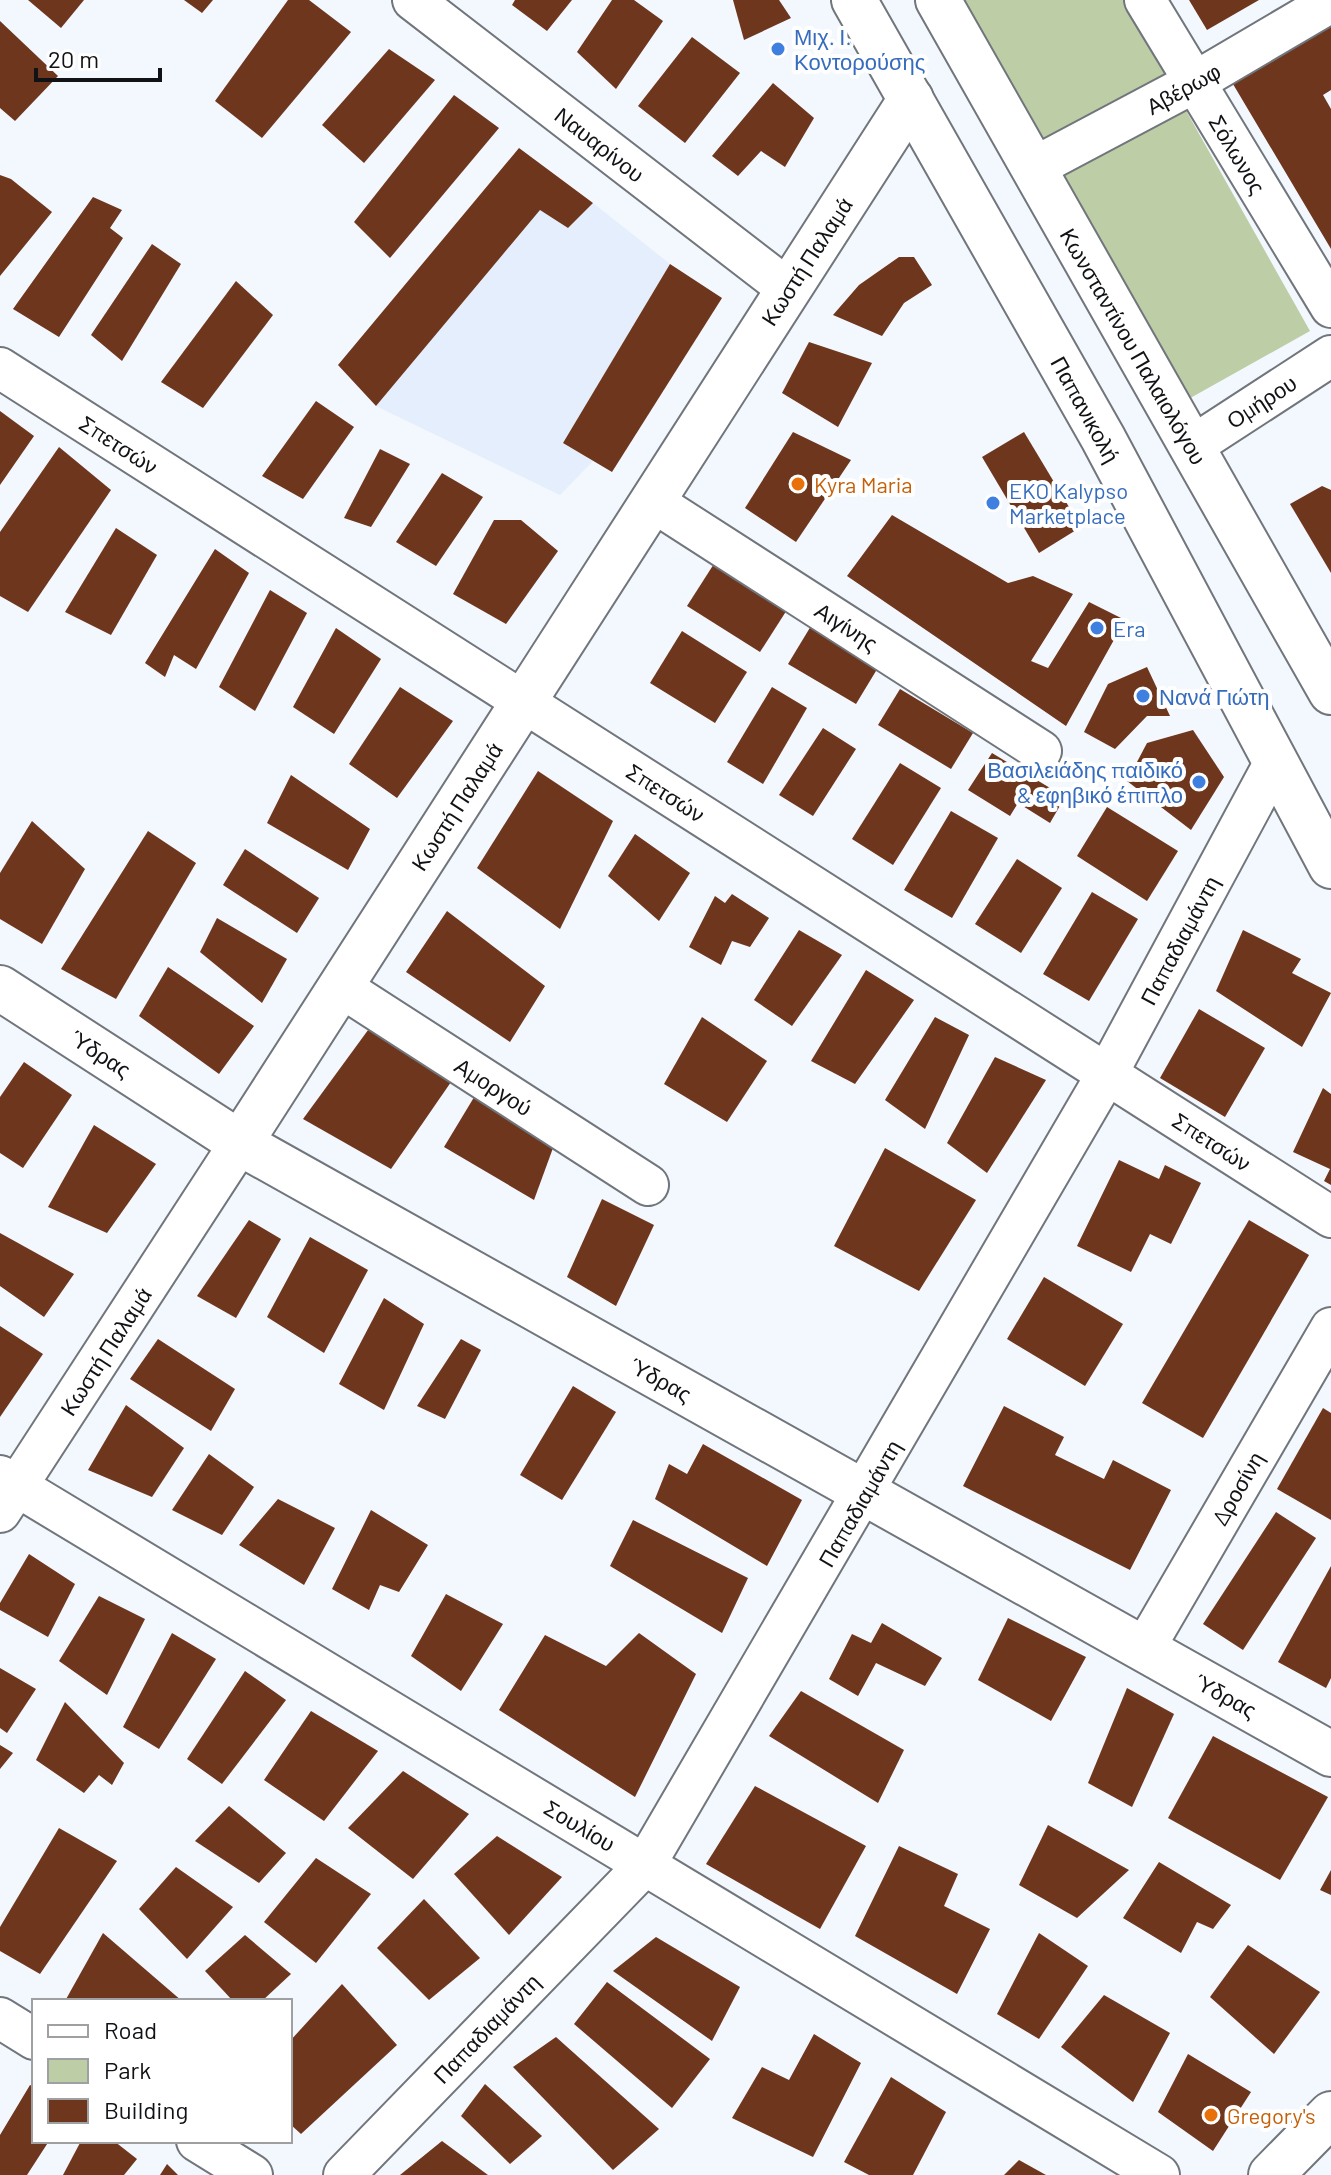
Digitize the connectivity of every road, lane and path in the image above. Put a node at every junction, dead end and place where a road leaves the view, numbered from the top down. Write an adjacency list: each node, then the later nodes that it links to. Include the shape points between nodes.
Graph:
1 (413, 0): 9 (street, Ναυαρίνου)
2 (854, 0): 7 (street, Παπανικολή)
3 (938, 0): 8 (street, Κωνσταντίνου Παλαιολόγου)
4 (1145, 0): 6 (street, Σόλωνος)
5 (1331, 2): 6 (street, Αβέρωφ)
6 (1195, 82): 8 (street, Αβέρωφ); 10 (street, Σόλωνος)
7 (911, 99): 9 (street, Κωστή Παλαμά); 18 (street, Παπανικολή, via 1103,438)
8 (1033, 168): 13 (street, Κωνσταντίνου Παλαιολόγου)
9 (788, 289): 14 (street, Κωστή Παλαμά)
10 (1331, 307)
11 (1331, 356): 13 (street, Ομήρου)
12 (0, 368): 16 (street, Σπετσών)
13 (1191, 447): 15 (street, Κωνσταντίνου Παλαιολόγου)
14 (652, 501): 16 (street, Κωστή Παλαμά); 17 (street, Αιγίνης)
15 (1331, 692)
16 (523, 702): 20 (street, Κωστή Παλαμά); 22 (street, Σπετσών)
17 (1041, 751)
18 (1276, 760): 19 (street, Παπανικολή); 22 (street, Παπαδιαμάντη)
19 (1331, 866)
20 (341, 987): 23 (street, Κωστή Παλαμά); 24 (street, Αμοργού)
21 (0, 988): 23 (street, Ύδρας)
22 (1107, 1074): 25 (street, Σπετσών); 28 (street, Παπαδιαμάντη)
23 (240, 1143): 27 (street, Κωστή Παλαμά); 28 (street, Ύδρας)
24 (648, 1185)
25 (1331, 1217)
26 (1331, 1328): 29 (street, Δροσίνη)
27 (6, 1491): 31 (street, Σουλίου)
28 (866, 1493): 29 (street, Ύδρας); 31 (street, Παπαδιαμάντη)
29 (1144, 1649): 30 (street, Ύδρας)
30 (1331, 1754)
31 (645, 1865): 37 (street, Παπαδιαμάντη); 38 (street, Σουλίου)
32 (0, 2018): 33 (street)
33 (32, 2038)
34 (1331, 2114): 39 (street)
35 (200, 2143): 36 (street)
36 (252, 2175)
37 (344, 2175)
38 (1159, 2175)
39 (1271, 2175)

